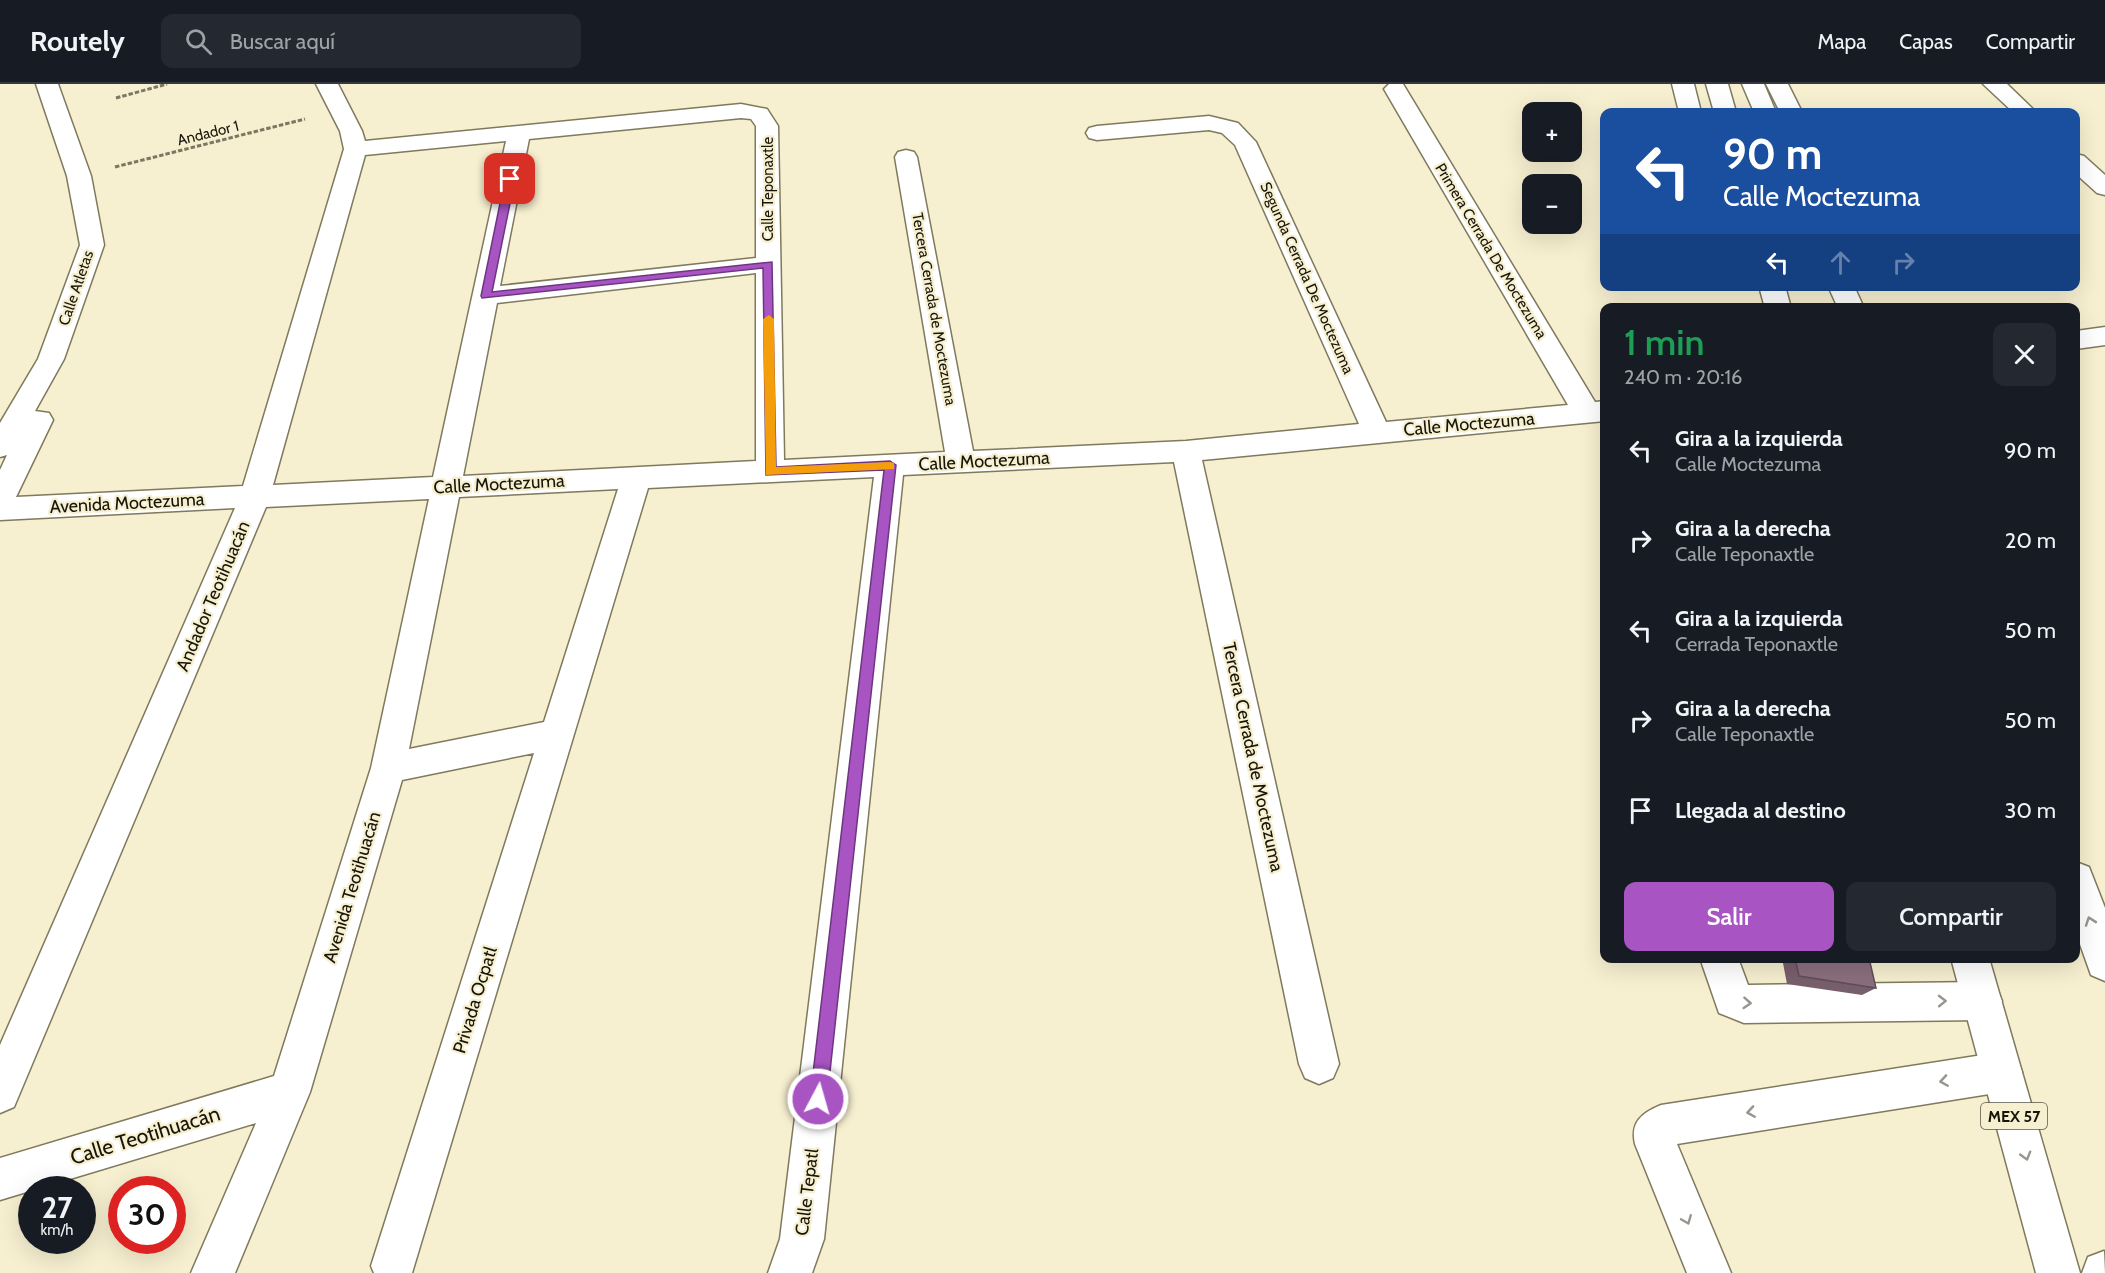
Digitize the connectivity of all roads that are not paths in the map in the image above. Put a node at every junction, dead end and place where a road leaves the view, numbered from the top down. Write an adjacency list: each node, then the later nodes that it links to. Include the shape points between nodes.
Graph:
1 (47, 84): 24 (street, Calle Atletas, via 79,176 92,245)
2 (327, 84): 16 (street, via 351,131)
3 (1683, 84): 9 (street)
4 (1778, 84): 12 (street)
5 (1994, 84): 13 (street)
6 (1718, 86): 10 (street)
7 (1754, 86): 11 (street)
8 (1395, 89): 25 (street, Primera Cerrada De Moctezuma)
9 (1689, 108)
10 (1724, 108)
11 (1762, 108)
12 (1789, 108)
13 (2021, 108)
14 (519, 133): 16 (street, Calle Teponaxtle); 20 (street, Calle Teponaxtle, via 741,111 759,114 767,126); 21 (street)
15 (1097, 133): 26 (street, Segunda Cerrada De Moctezuma, via 1209,123 1230,128 1245,142)
16 (355, 149): 34 (street, Andador Teotihuacán)
17 (906, 157): 29 (street, Tercera Cerrada de Moctezuma)
18 (2080, 165): 19 (street)
19 (2105, 188)
20 (768, 264): 21 (street); 31 (street, Calle Teponaxtle)
21 (486, 296): 33 (street)
22 (2105, 336): 23 (street)
23 (2080, 339)
24 (51, 359): 27 (street, Calle Atletas); 35 (street, via 56,382)
25 (1596, 412): 26 (street, Calle Moctezuma)
26 (1377, 432): 28 (street, Calle Moctezuma)
27 (0, 447)
28 (1186, 450): 29 (street, Calle Moctezuma); 44 (street, Tercera Cerrada de Moctezuma)
29 (962, 462): 30 (street, Calle Moctezuma)
30 (890, 465): 31 (street, Calle Moctezuma); 51 (street, Calle Tepatl, via 802,1239)
31 (770, 471): 32 (street, Calle Moctezuma)
32 (636, 478): 33 (street, Calle Moctezuma); 37 (street, Privada Ocpatl)
33 (446, 487): 34 (street, Calle Moctezuma); 38 (street, Avenida Teotihuacán)
34 (255, 497): 36 (street, Avenida Moctezuma); 47 (street, Andador Teotihuacán)
35 (0, 499)
36 (0, 509)
37 (558, 734): 38 (street); 49 (street, Privada Ocpatl)
38 (388, 768): 46 (street, Avenida Teotihuacán)
39 (2080, 890): 40 (street, one-way to 39)
40 (2105, 962)
41 (1721, 963): 43 (street, one-way to 43, via 1733,999 1744,1004)
42 (1971, 963): 43 (street, MEX 57)
43 (1982, 1001): 45 (street, MEX 57)
44 (1319, 1064)
45 (2002, 1072): 52 (street, one-way to 52, via 1661,1126 1653,1132 1656,1144); 53 (street, MEX 57, one-way to 53)
46 (290, 1092): 48 (street, Calle Teotihuacán); 50 (street, Avenida Teotihuacán)
47 (0, 1093)
48 (0, 1179)
49 (393, 1266)
50 (213, 1273)
51 (790, 1273)
52 (1709, 1273)
53 (2058, 1273)

